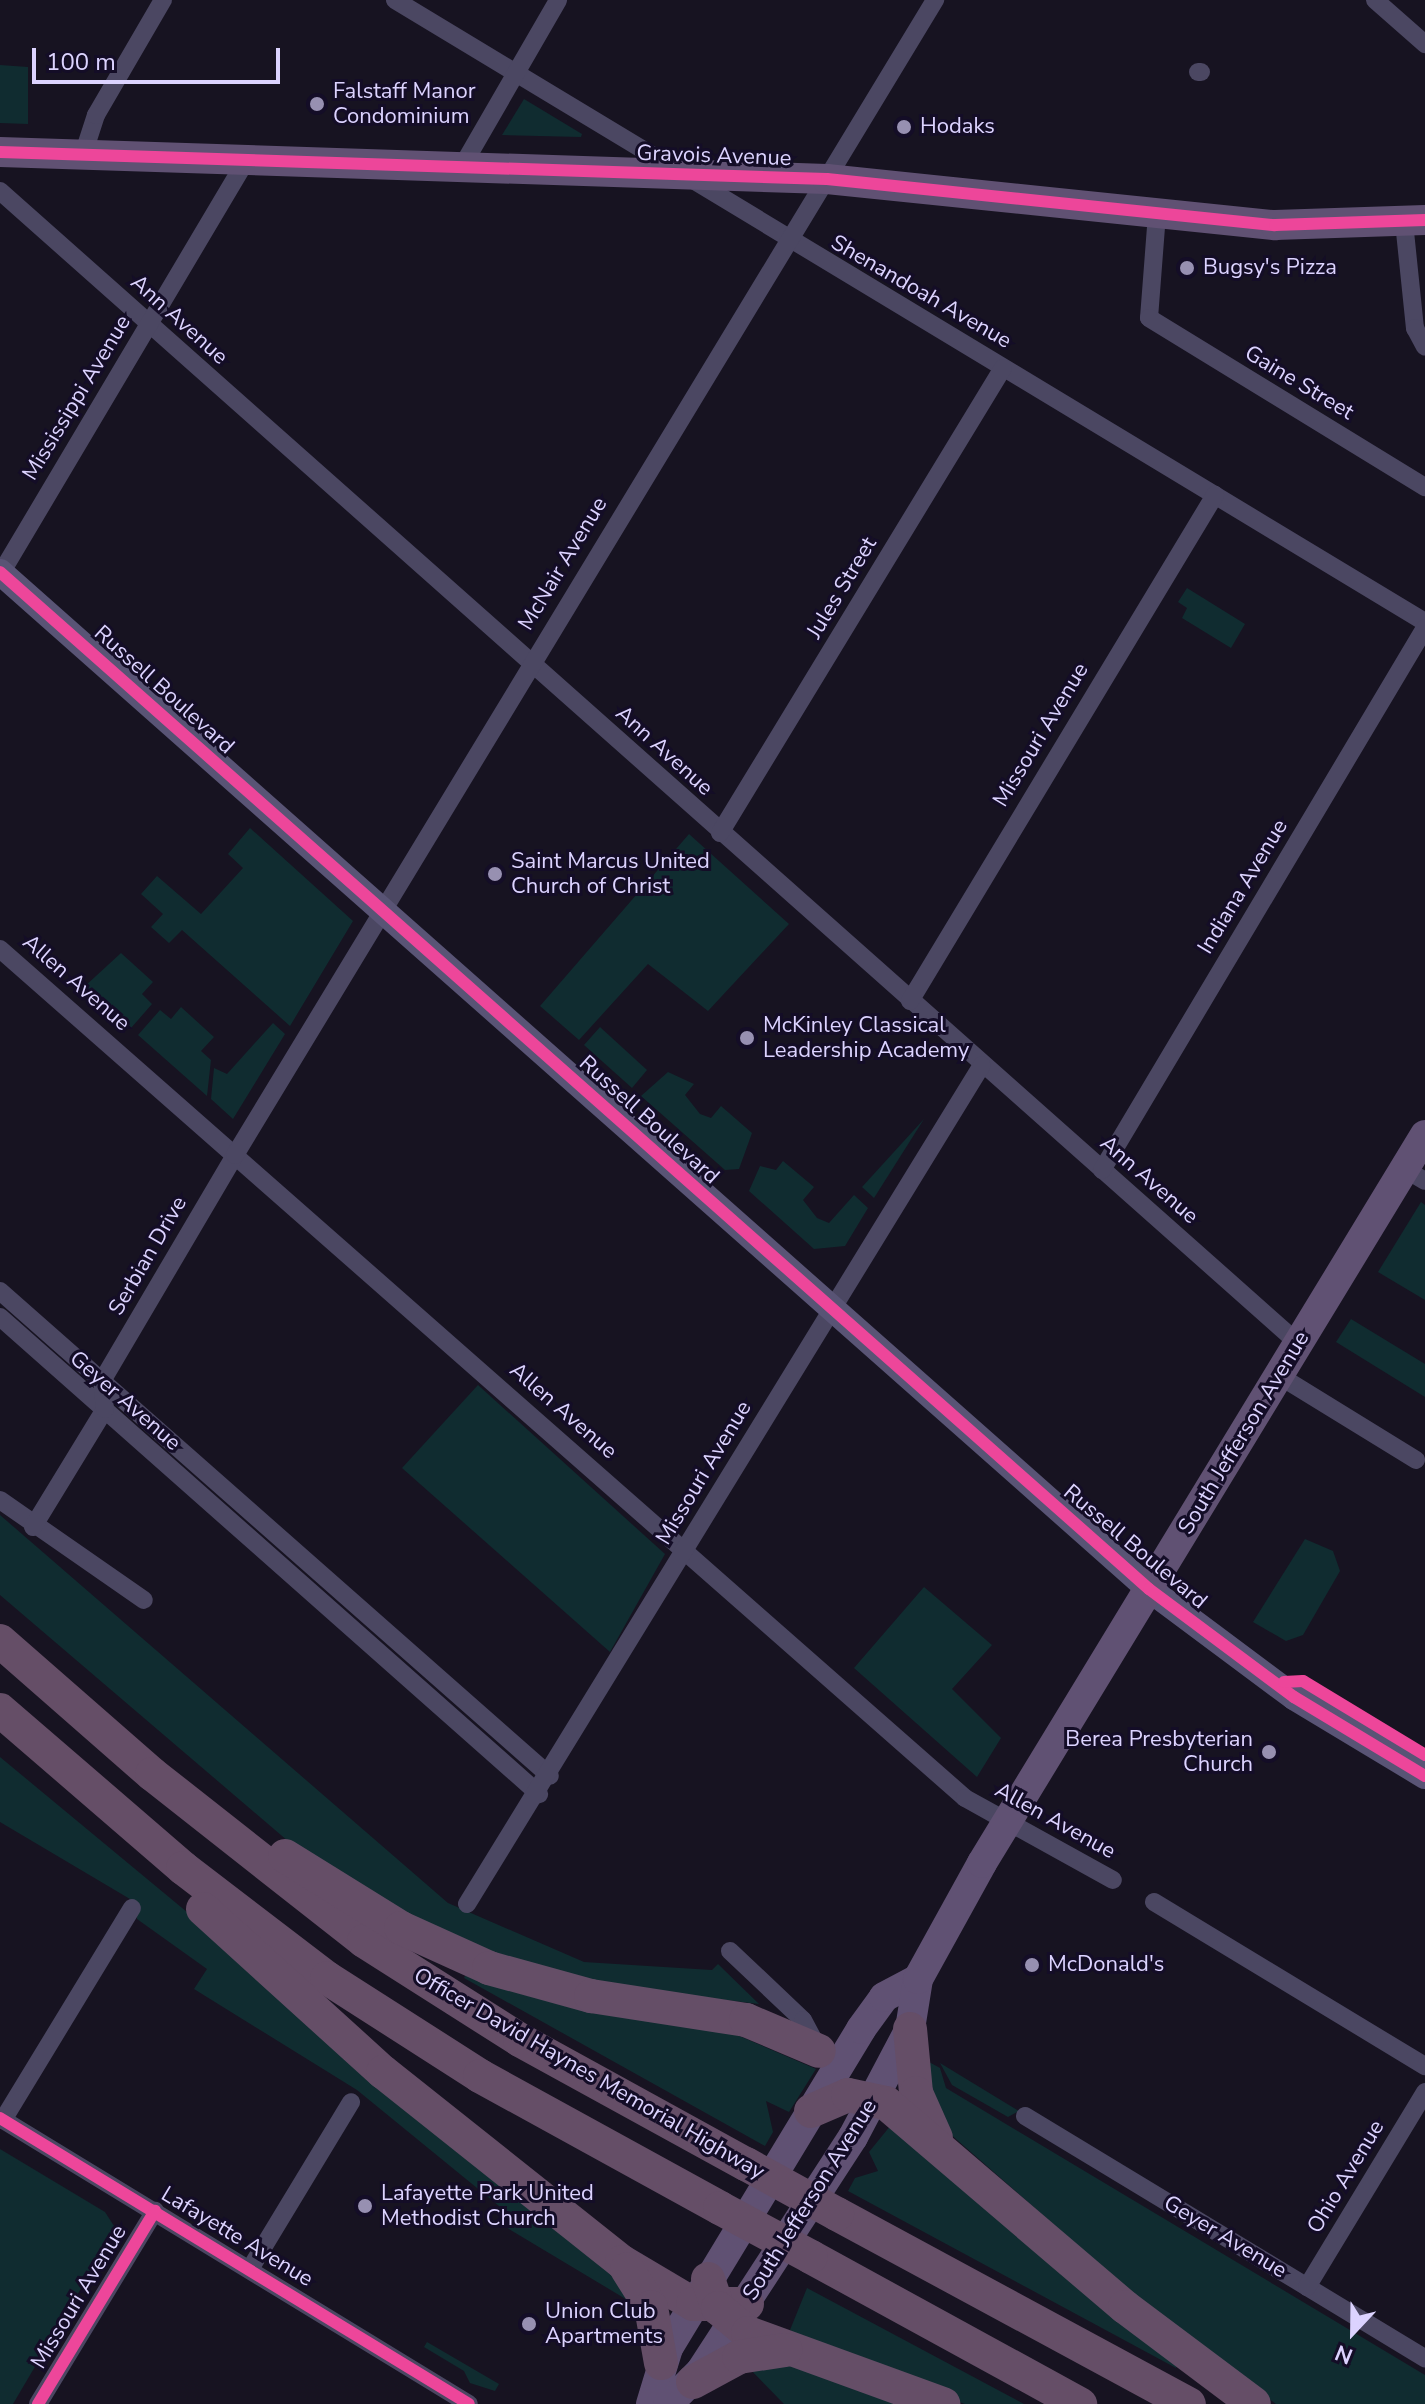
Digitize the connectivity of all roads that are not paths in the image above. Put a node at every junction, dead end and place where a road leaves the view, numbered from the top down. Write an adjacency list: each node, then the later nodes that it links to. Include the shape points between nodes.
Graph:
1 (163, 0): 9 (street, via 96,115)
2 (395, 0): 7 (street, Shenandoah Avenue)
3 (558, 0): 7 (street)
4 (935, 0): 13 (street, McNair Avenue)
5 (1375, 0): 6 (street)
6 (1425, 44)
7 (515, 71): 11 (street); 12 (street, Shenandoah Avenue)
8 (0, 152): 9 (main road, Gravois Avenue)
9 (83, 155): 10 (main road, Gravois Avenue)
10 (245, 163): 11 (main road, Gravois Avenue); 18 (street, Mississippi Avenue)
11 (460, 170): 12 (main road, Gravois Avenue)
12 (683, 174): 13 (main road, Gravois Avenue); 17 (street, Shenandoah Avenue)
13 (827, 179): 15 (main road, Gravois Avenue); 17 (street, McNair Avenue)
14 (0, 191): 18 (street, Ann Avenue)
15 (1157, 214): 16 (main road, Gravois Avenue, via 1275,225); 21 (street, Gaine Street, via 1149,318)
16 (1414, 221): 19 (street, via 1415,328)
17 (789, 242): 20 (street, Shenandoah Avenue); 26 (street, McNair Avenue)
18 (149, 325): 23 (street, Mississippi Avenue); 26 (street, Ann Avenue)
19 (1425, 347)
20 (1003, 368): 22 (street, Shenandoah Avenue); 27 (street, Jules Street)
21 (1425, 487)
22 (1215, 495): 24 (street, Shenandoah Avenue); 30 (street, Missouri Avenue)
23 (0, 573): 28 (main road, Russell Boulevard)
24 (1425, 622)
25 (1425, 628): 34 (street, Indiana Avenue)
26 (531, 665): 27 (street, Ann Avenue); 28 (street, McNair Avenue)
27 (720, 833): 30 (street, Ann Avenue)
28 (383, 911): 33 (street, McNair Avenue); 37 (main road, Russell Boulevard)
29 (0, 949): 33 (street, Allen Avenue)
30 (910, 1001): 31 (street, Ann Avenue)
31 (982, 1065): 34 (street, Ann Avenue); 37 (street, Missouri Avenue)
32 (1425, 1135): 35 (main road, South Jefferson Avenue)
33 (235, 1155): 41 (street, Serbian Drive); 48 (street, Allen Avenue)
34 (1102, 1170): 39 (street, Ann Avenue)
35 (1415, 1175): 39 (main road, South Jefferson Avenue)
36 (0, 1291): 41 (street, Geyer Avenue)
37 (832, 1309): 48 (street, Missouri Avenue); 49 (main road, Russell Boulevard)
38 (0, 1317): 42 (street, Geyer Avenue)
39 (1298, 1343): 40 (main road, South Jefferson Avenue)
40 (1278, 1375): 43 (street); 49 (main road, South Jefferson Avenue)
41 (102, 1381): 42 (street); 45 (street, Geyer Avenue)
42 (105, 1409): 46 (street); 47 (street, Geyer Avenue)
43 (1416, 1460)
44 (0, 1500): 46 (street)
45 (251, 1512): 47 (street); 51 (street, Geyer Avenue)
46 (33, 1527): 50 (street)
47 (238, 1527): 52 (street, Geyer Avenue)
48 (686, 1551): 58 (street, Missouri Avenue); 62 (street, Allen Avenue, via 965,1798)
49 (1149, 1589): 54 (main road, Russell Boulevard); 62 (main road, South Jefferson Avenue)
50 (144, 1600)
51 (373, 1619): 52 (street); 58 (street, Geyer Avenue)
52 (359, 1634): 60 (street, Geyer Avenue)
53 (0, 1641): 57 (highway, Officer David Haynes Memorial Highway)
54 (1284, 1682): 56 (main road, Russell Boulevard, via 1303,1681); 59 (main road, Russell Boulevard, via 1294,1697)
55 (0, 1710): 61 (highway)
56 (1425, 1755)
57 (152, 1774): 70 (highway, via 365,1908 454,1953 562,1990 746,2020); 95 (highway, Officer David Haynes Memorial Highway, bridge, via 291,1887 441,1993)
58 (550, 1776): 60 (street, Missouri Avenue)
59 (1425, 1776)
60 (539, 1794): 65 (street, Missouri Avenue)
61 (116, 1810): 80 (highway, via 184,1892 285,1986); 94 (highway, bridge, via 258,1928 405,2031)
62 (1007, 1820): 63 (street, Allen Avenue); 68 (main road, South Jefferson Avenue)
63 (1113, 1880)
64 (1154, 1902): 71 (street)
65 (467, 1904)
66 (132, 1908): 77 (street)
67 (730, 1951): 70 (street, via 803,2020)
68 (918, 1979): 69 (main road, South Jefferson Avenue); 70 (main road, South Jefferson Avenue, via 884,1997)
69 (910, 2029): 73 (main road, South Jefferson Avenue); 78 (highway, via 916,2093)
70 (829, 2057): 73 (main road); 75 (main road, South Jefferson Avenue)
71 (1425, 2066)
72 (1425, 2092): 82 (street, Ohio Avenue)
73 (866, 2096): 75 (highway); 78 (highway); 83 (main road, South Jefferson Avenue, via 853,2137)
74 (351, 2102): 81 (street)
75 (811, 2111): 83 (main road, South Jefferson Avenue)
76 (1025, 2116): 82 (street, Geyer Avenue)
77 (2, 2119): 79 (street, Lafayette Avenue)
78 (944, 2152): 96 (highway, via 1125,2307)
79 (155, 2211): 81 (street, Lafayette Avenue); 89 (street, Missouri Avenue)
80 (622, 2262): 83 (highway); 86 (highway, via 651,2307)
81 (250, 2269): 87 (street, Lafayette Avenue)
82 (1307, 2287): 85 (street, Geyer Avenue)
83 (720, 2304): 84 (highway); 86 (main road, South Jefferson Avenue); 88 (main road, South Jefferson Avenue)
84 (791, 2350): 88 (highway, via 745,2355); 93 (highway)
85 (1425, 2358)
86 (661, 2363): 92 (main road, South Jefferson Avenue)
87 (453, 2391): 90 (street, Lafayette Avenue); 91 (street, Lafayette Avenue)
88 (680, 2393)
89 (38, 2404)
90 (469, 2404)
91 (483, 2404)
92 (651, 2404)
93 (943, 2404)
94 (1080, 2404)
95 (1189, 2404)
96 (1254, 2404)

